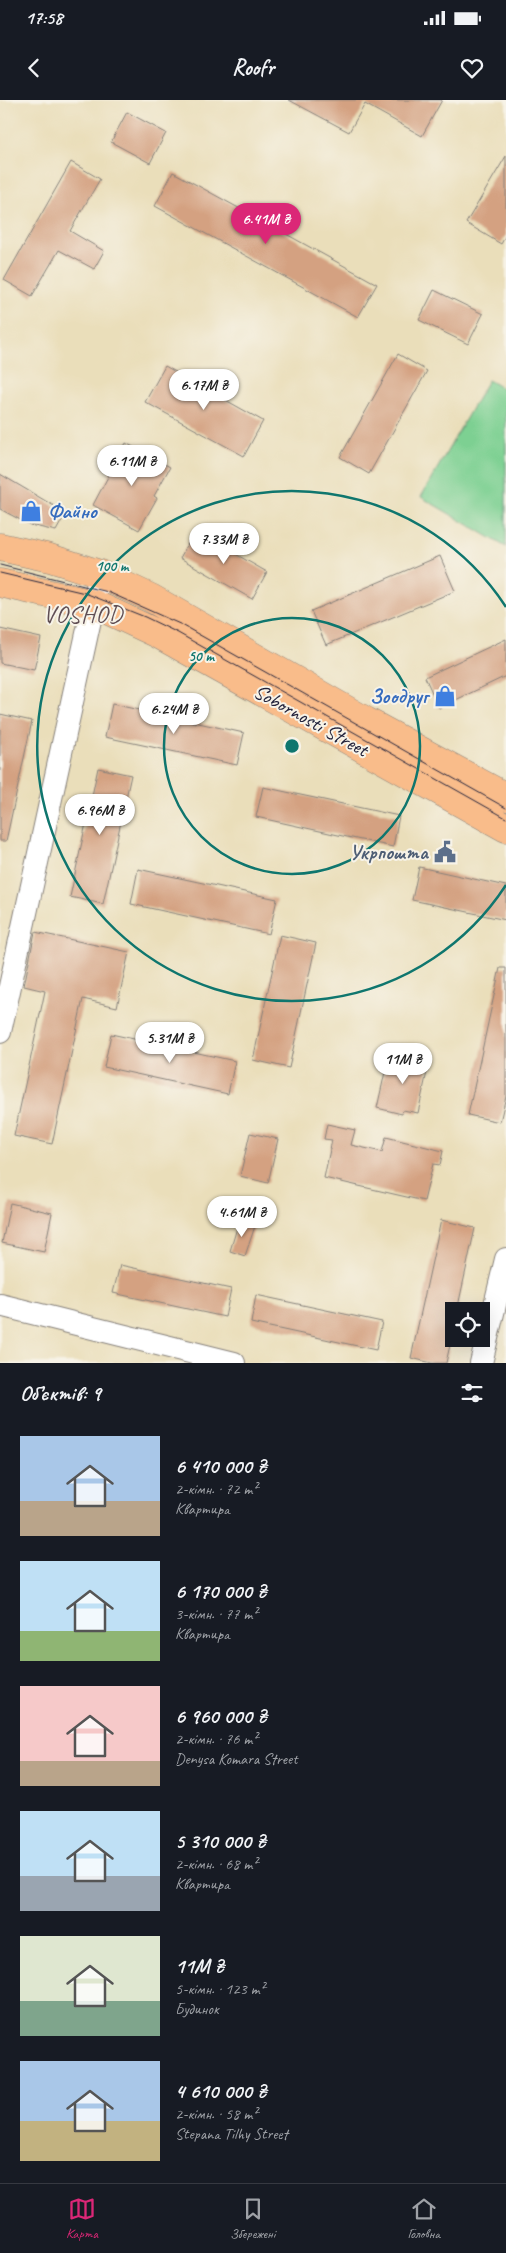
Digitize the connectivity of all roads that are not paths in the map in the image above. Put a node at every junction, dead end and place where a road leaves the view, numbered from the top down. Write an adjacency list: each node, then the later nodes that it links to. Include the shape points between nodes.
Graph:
1 (0, 547): 2 (main road, Sobornosti Street)
2 (100, 574): 4 (street); 5 (main road, Sobornosti Street, via 159,602)
3 (0, 583): 4 (main road, Sobornosti Street)
4 (94, 604): 6 (main road, Sobornosti Street, via 156,633); 7 (street)
5 (506, 797)
6 (506, 828)
7 (0, 1032)
8 (506, 1260): 11 (street)
9 (0, 1305): 10 (street)
10 (234, 1363)
11 (481, 1363)

